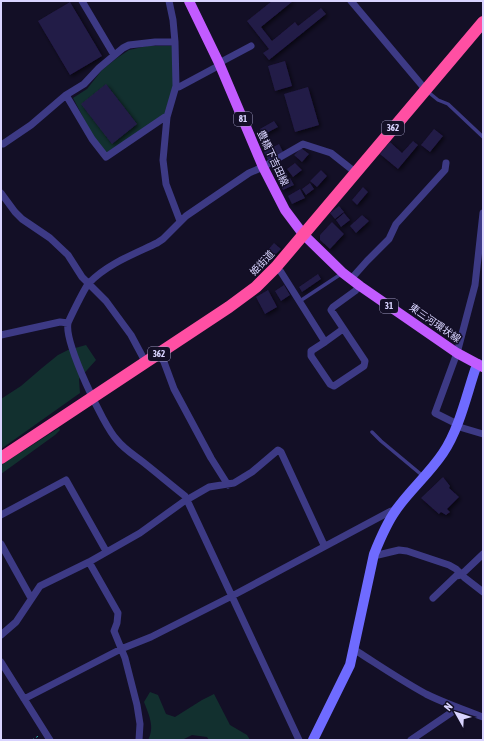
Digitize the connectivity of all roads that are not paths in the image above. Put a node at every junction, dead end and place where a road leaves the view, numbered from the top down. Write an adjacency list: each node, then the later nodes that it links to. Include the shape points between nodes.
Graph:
1 (82, 1): 8 (street)
2 (169, 1): 6 (street)
3 (189, 1): 9 (main road, 豊橋下吉田線 / 81)
4 (351, 1): 11 (street)
5 (483, 22): 11 (highway, 姫街道 / 362)
6 (175, 42): 8 (street, via 129,45); 10 (street)
7 (251, 46): 9 (street)
8 (114, 55): 12 (street, via 84,84)
9 (219, 64): 10 (street, via 179,87); 17 (main road, 豊橋下吉田線 / 81)
10 (176, 86): 13 (street)
11 (425, 90): 14 (lane, via 448,104); 18 (highway, 姫街道 / 362)
12 (66, 95): 13 (street, via 92,140 106,157); 15 (street, via 31,125)
13 (167, 117): 21 (street, via 163,160 166,184)
14 (483, 137)
15 (1, 144)
16 (446, 163): 25 (street, via 445,170 396,224 389,239)
17 (264, 167): 18 (street, via 303,144 331,153); 21 (street, via 249,173); 22 (main road, 豊橋下吉田線 / 81, via 285,210)
18 (355, 172): 22 (highway, 姫街道 / 362)
19 (1, 193): 26 (street, via 15,212 63,249)
20 (483, 213): 33 (street, via 475,285)
21 (180, 221): 26 (street, via 163,239 115,263)
22 (303, 234): 23 (highway, 姫街道 / 362); 24 (main road, 東三河環状線 / 31)
23 (276, 267): 28 (street); 34 (highway, 姫街道 / 362, via 256,287)
24 (343, 272): 25 (main road, 東三河環状線 / 31); 28 (lane)
25 (352, 279): 27 (main road, 東三河環状線 / 31)
26 (88, 283): 29 (street); 35 (street, via 106,301 131,335)
27 (360, 286): 30 (street, via 331,310); 33 (main road, 東三河環状線 / 31)
28 (299, 302): 32 (street)
29 (68, 323): 31 (street, via 60,322); 37 (street, via 72,347)
30 (343, 329): 32 (street); 32 (street, via 365,361 364,366 334,386 311,356 311,351)
31 (1, 335)
32 (325, 342)
33 (457, 353): 36 (main road, 東三河環状線 / 31); 38 (street, via 434,413)
34 (159, 354): 35 (highway, 姫街道 / 362); 43 (street, via 174,389)
35 (146, 363): 37 (highway, 姫街道 / 362)
36 (480, 366): 38 (street, via 475,370)
37 (92, 398): 41 (highway, 姫街道 / 362); 44 (street, via 116,440)
38 (456, 425): 40 (street); 42 (street, via 443,452)
39 (372, 432): 42 (lane)
40 (483, 434)
41 (1, 458)
42 (424, 477): 45 (street)
43 (228, 485): 44 (street, via 209,487); 48 (street, via 252,472 278,450)
44 (188, 500): 49 (street, via 140,533); 55 (street)
45 (395, 511): 48 (street, via 391,510); 50 (street)
46 (1, 515): 49 (street, via 66,480)
47 (1, 544): 56 (street)
48 (324, 546): 55 (street)
49 (106, 551): 52 (street)
50 (374, 554): 53 (street, via 407,551 449,565); 60 (street)
51 (483, 554): 53 (street)
52 (89, 562): 56 (street, via 40,586); 59 (street, via 118,613 114,631)
53 (461, 574): 54 (street); 57 (street)
54 (483, 592)
55 (232, 596): 59 (street); 67 (street)
56 (31, 598): 58 (street, via 16,622)
57 (433, 598)
58 (1, 634)
59 (122, 649): 62 (street); 66 (street, via 137,705)
60 (354, 650): 63 (street, via 400,679); 68 (street, via 343,680)
61 (1, 662): 62 (street)
62 (24, 699): 65 (street)
63 (458, 708): 64 (street); 69 (street)
64 (483, 717)
65 (50, 740)
66 (139, 740)
67 (299, 740)
68 (313, 740)
69 (411, 740)

